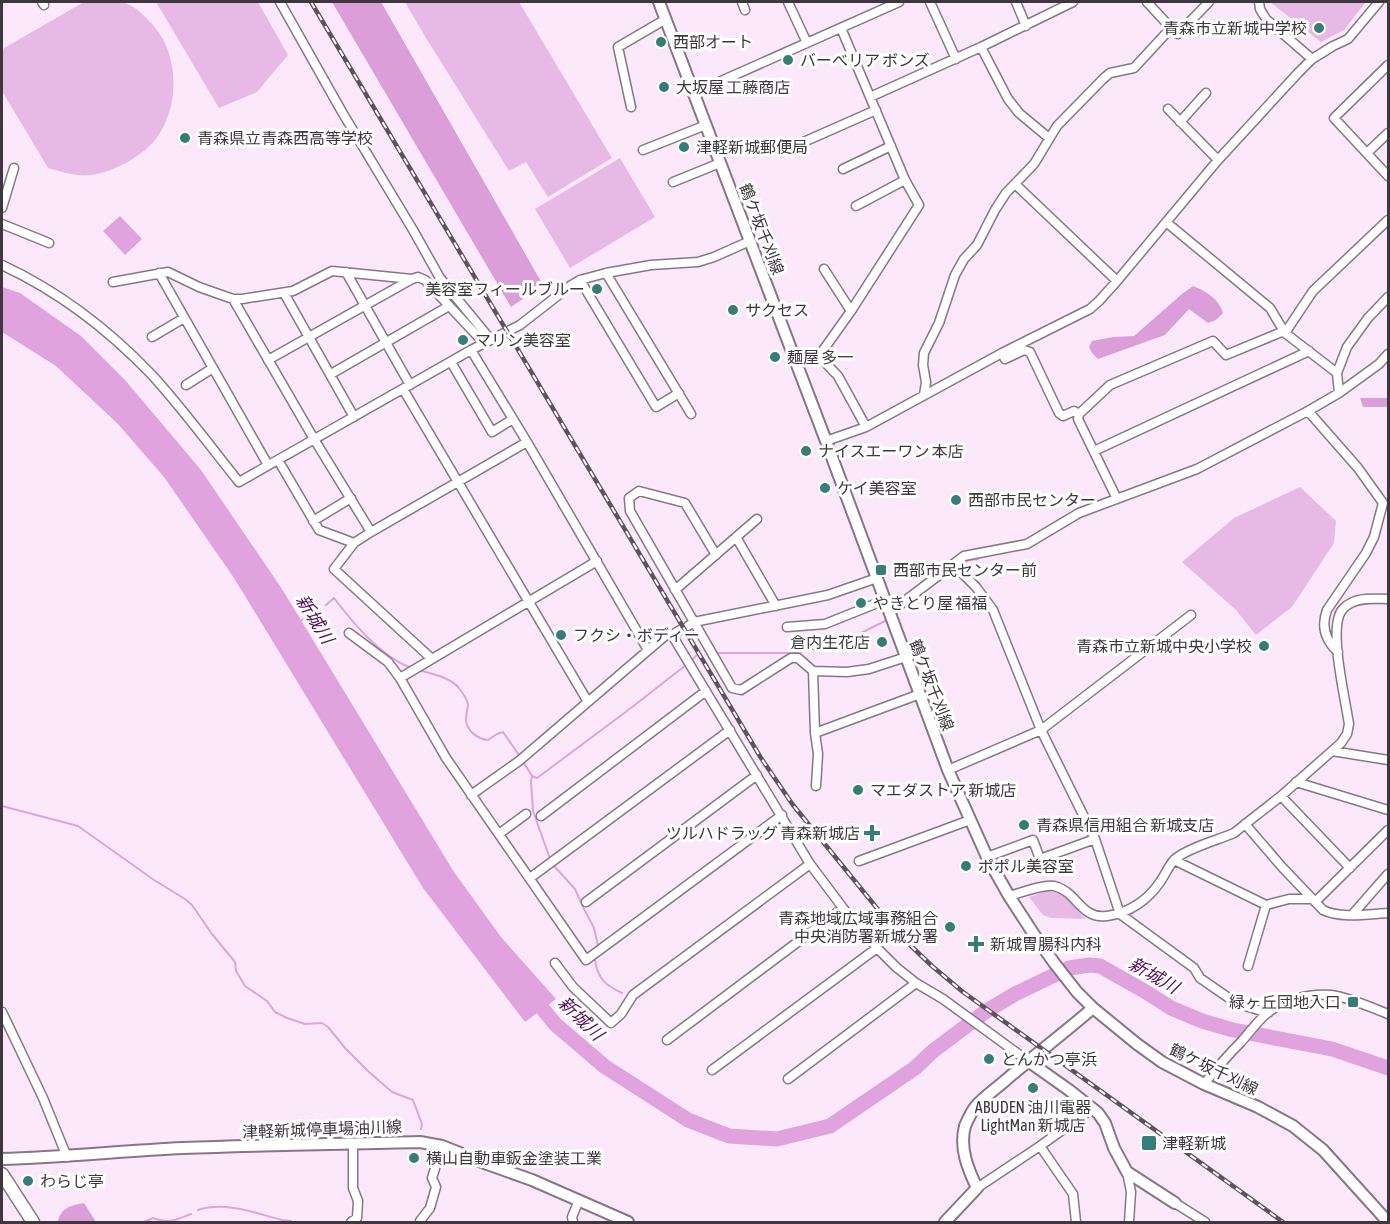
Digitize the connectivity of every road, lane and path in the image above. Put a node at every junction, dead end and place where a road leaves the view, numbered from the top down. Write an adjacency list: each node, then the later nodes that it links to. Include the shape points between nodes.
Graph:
1 (280, 2): 69 (street, via 440,278)
2 (659, 2): 12 (main road, 鶴ケ坂千刈線)
3 (788, 2): 16 (street)
4 (898, 2): 14 (street)
5 (930, 2): 18 (street)
6 (1016, 2): 13 (street)
7 (1073, 2): 13 (street)
8 (1147, 2): 15 (street)
9 (1209, 2): 15 (street, via 1178,34)
10 (1259, 2): 19 (street, via 1266,19)
11 (1379, 2): 19 (street, via 1348,39)
12 (666, 19): 21 (main road, 鶴ケ坂千刈線); 24 (street, via 618,46)
13 (1026, 26): 17 (street)
14 (841, 28): 16 (street); 23 (street)
15 (1172, 28): 30 (street, via 1134,68 1103,79)
16 (807, 43): 21 (street)
17 (981, 47): 18 (street); 30 (street, via 1008,99)
18 (956, 59): 23 (street)
19 (1312, 59): 35 (street)
20 (1389, 65): 34 (street, via 1334,118)
21 (694, 93): 28 (main road, 鶴ケ坂千刈線)
22 (1206, 93): 27 (street)
23 (870, 97): 26 (street)
24 (631, 106)
25 (1168, 109): 27 (street)
26 (876, 110): 31 (street); 32 (street)
27 (1180, 122): 35 (street)
28 (706, 125): 33 (street); 36 (main road, 鶴ケ坂千刈線)
29 (1389, 133): 34 (street)
30 (1049, 138): 42 (street, via 1034,164)
31 (891, 146): 38 (street); 40 (street)
32 (790, 148)
33 (643, 150)
34 (1367, 153): 39 (street)
35 (1218, 160): 46 (street)
36 (720, 163): 41 (street); 48 (main road, 鶴ケ坂千刈線)
37 (14, 168): 44 (street)
38 (843, 169)
39 (1389, 176)
40 (905, 180): 43 (street); 64 (street, via 919,205)
41 (673, 182)
42 (1015, 184): 57 (street); 86 (street, via 955,275 924,354)
43 (856, 206)
44 (2, 208)
45 (1389, 220): 66 (street, via 1313,291)
46 (1166, 222): 57 (street); 66 (street, via 1270,308)
47 (2, 224): 49 (street)
48 (750, 241): 54 (street, via 698,262); 78 (main road, 鶴ケ坂千刈線)
49 (49, 243)
50 (2, 265): 98 (street, via 57,295 131,354 239,482)
51 (824, 269): 64 (street)
52 (346, 272): 55 (street); 59 (street, via 332,271); 62 (street)
53 (159, 273): 58 (street); 61 (street, via 168,272); 65 (street)
54 (606, 273): 56 (street); 84 (street)
55 (412, 279): 62 (street); 63 (street, via 424,280)
56 (580, 280): 69 (street, via 520,325); 84 (street, via 656,406)
57 (1117, 281): 73 (street, via 1090,309)
58 (113, 282)
59 (284, 293): 61 (street); 68 (street)
60 (1389, 297): 80 (street, via 1347,347)
61 (233, 299): 76 (street)
62 (365, 305): 68 (street); 70 (street)
63 (449, 306): 69 (street); 70 (street)
64 (851, 311): 75 (street)
65 (184, 318): 67 (street); 79 (street)
66 (1285, 332): 72 (street); 89 (street, via 1226,355 1213,342 1110,385)
67 (152, 337)
68 (309, 337): 76 (street); 81 (street)
69 (488, 341): 71 (street)
70 (386, 342): 81 (street); 83 (street)
71 (471, 350): 77 (street); 91 (street)
72 (1309, 351): 80 (street); 96 (street)
73 (1002, 353): 86 (street); 89 (street, via 1005,359 1024,350 1029,352 1059,413)
74 (1389, 354): 85 (street)
75 (819, 356): 78 (street); 92 (street, via 838,376)
76 (268, 360): 93 (street)
77 (451, 362): 83 (street); 91 (street, via 492,432)
78 (796, 364): 94 (main road, 鶴ケ坂千刈線)
79 (213, 368): 82 (street); 98 (street)
80 (1337, 373): 85 (street)
81 (331, 374): 90 (street)
82 (186, 385)
83 (407, 387): 90 (street); 99 (street)
84 (679, 393): 88 (street)
85 (1339, 393): 87 (street)
86 (924, 395): 92 (street)
87 (1308, 411): 101 (street, via 1197,469); 123 (street, via 1383,503 1366,553 1324,619 1324,631)
88 (691, 414)
89 (1079, 414): 96 (street)
90 (354, 417): 93 (street)
91 (513, 419): 95 (street)
92 (866, 427): 94 (street)
93 (314, 439): 97 (street); 100 (street)
94 (826, 441): 110 (main road, 鶴ケ坂千刈線)
95 (527, 442): 99 (street); 108 (street)
96 (1094, 451): 101 (street)
97 (278, 460): 98 (street); 103 (street)
98 (268, 465)
99 (458, 481): 104 (street); 114 (street)
100 (351, 498): 103 (street); 104 (street)
101 (1117, 499): 109 (street, via 1079,513 1027,544 964,556)
102 (757, 519): 105 (street)
103 (313, 521): 106 (street, via 319,531)
104 (371, 532): 106 (street)
105 (736, 537): 107 (street); 115 (street)
106 (354, 543): 125 (street, via 334,569)
107 (716, 555): 111 (street); 111 (street, via 685,503 639,491 628,498 630,511)
108 (597, 561): 114 (street); 122 (street)
109 (953, 564): 116 (street); 132 (street, via 993,610)
110 (877, 578): 113 (main road, 鶴ケ坂千刈線); 115 (street, via 828,595)
111 (675, 590): 118 (street)
112 (1389, 599): 123 (street, via 1352,602 1339,613)
113 (885, 600): 116 (main road, 鶴ケ坂千刈線); 119 (street, via 825,624)
114 (529, 601): 125 (street); 130 (street)
115 (776, 606): 118 (street)
116 (889, 612): 124 (main road, 鶴ケ坂千刈線)
117 (1191, 615): 132 (street)
118 (688, 626): 121 (street); 126 (street, via 732,688 741,690 791,658 798,658)
119 (787, 627)
120 (349, 633): 127 (street, via 388,662)
121 (672, 635): 122 (street, via 666,635); 128 (street)
122 (648, 650): 130 (street)
123 (1338, 651): 134 (street, via 1348,724 1347,734)
124 (906, 657): 126 (street, via 869,669); 129 (main road, 鶴ケ坂千刈線)
125 (432, 659): 127 (street)
126 (813, 671): 133 (street)
127 (400, 678): 140 (street)
128 (706, 691): 131 (street); 145 (street)
129 (920, 694): 133 (street); 136 (main road, 鶴ケ坂千刈線)
130 (588, 702): 140 (street)
131 (730, 730): 137 (street); 157 (street)
132 (1041, 730): 136 (street); 150 (street)
133 (815, 733): 139 (street)
134 (1332, 751): 135 (street); 138 (street)
135 (1389, 760)
136 (948, 770): 146 (main road, 鶴ケ坂千刈線)
137 (757, 775): 144 (street); 160 (street)
138 (1296, 782): 141 (street); 142 (street)
139 (816, 786)
140 (471, 795): 149 (street)
141 (1281, 795): 147 (street); 155 (street)
142 (1389, 810)
143 (526, 814): 149 (street)
144 (782, 815): 154 (street); 157 (street, via 586,960)
145 (541, 816)
146 (970, 820): 151 (main road, 鶴ケ坂千刈線); 153 (street)
147 (1245, 824): 152 (street, via 1234,833); 159 (street)
148 (1389, 830): 155 (street)
149 (499, 834): 157 (street)
150 (1095, 839): 151 (street, via 1040,859 1033,840); 164 (street)
151 (987, 857): 158 (main road, 鶴ケ坂千刈線)
152 (1174, 860): 161 (street); 164 (street, via 1148,897)
153 (859, 861)
154 (810, 864): 162 (street); 167 (street, via 633,994 611,1023 573,987)
155 (1350, 868): 159 (street)
156 (1389, 874): 165 (street)
157 (530, 878)
158 (1009, 896): 164 (street, via 1055,886 1094,916); 170 (main road, 鶴ケ坂千刈線, via 1035,936)
159 (1313, 901): 161 (street, via 1289,899); 165 (street, via 1328,913)
160 (586, 902)
161 (1266, 905): 168 (street)
162 (843, 908): 166 (street); 174 (street)
163 (1389, 913): 165 (street)
164 (1120, 914): 172 (street, via 1236,1003)
165 (1352, 915)
166 (877, 948): 169 (street); 176 (street)
167 (555, 963)
168 (1248, 966)
169 (916, 983): 175 (street); 177 (street)
170 (1093, 1008): 175 (main road); 178 (main road, 鶴ケ坂千刈線, via 1162,1062)
171 (2, 1012): 183 (street)
172 (1266, 1014): 173 (street, via 1295,999 1330,995); 178 (street)
173 (1389, 1014)
174 (667, 1040)
175 (1028, 1061): 179 (main road); 187 (main road, via 970,1114 963,1148)
176 (712, 1070)
177 (788, 1079)
178 (1204, 1084): 199 (main road, 鶴ケ坂千刈線, via 1293,1126 1323,1150)
179 (1093, 1108): 182 (street); 185 (main road, via 1105,1123)
180 (353, 1144): 181 (main road, 津軽新城停車場油川線, via 420,1142); 183 (main road, 津軽新城停車場油川線, via 212,1147); 192 (street, via 352,1188 358,1201 357,1218)
181 (442, 1146): 188 (main road, 津軽新城停車場油川線); 190 (street, via 432,1178 436,1187 430,1208)
182 (1040, 1146): 187 (street); 196 (street, via 1073,1194)
183 (67, 1157): 184 (main road, 津軽新城停車場油川線)
184 (2, 1160)
185 (1127, 1172): 189 (main road); 197 (street, via 1131,1192)
186 (2, 1174): 191 (highway)
187 (977, 1188): 195 (main road)
188 (579, 1200): 193 (street); 194 (main road, 津軽新城停車場油川線)
189 (1174, 1203): 198 (street)
190 (420, 1221)
191 (33, 1222)
192 (351, 1222)
193 (573, 1222)
194 (628, 1222)
195 (945, 1222)
196 (1076, 1222)
197 (1128, 1222)
198 (1205, 1222)
199 (1389, 1222)

